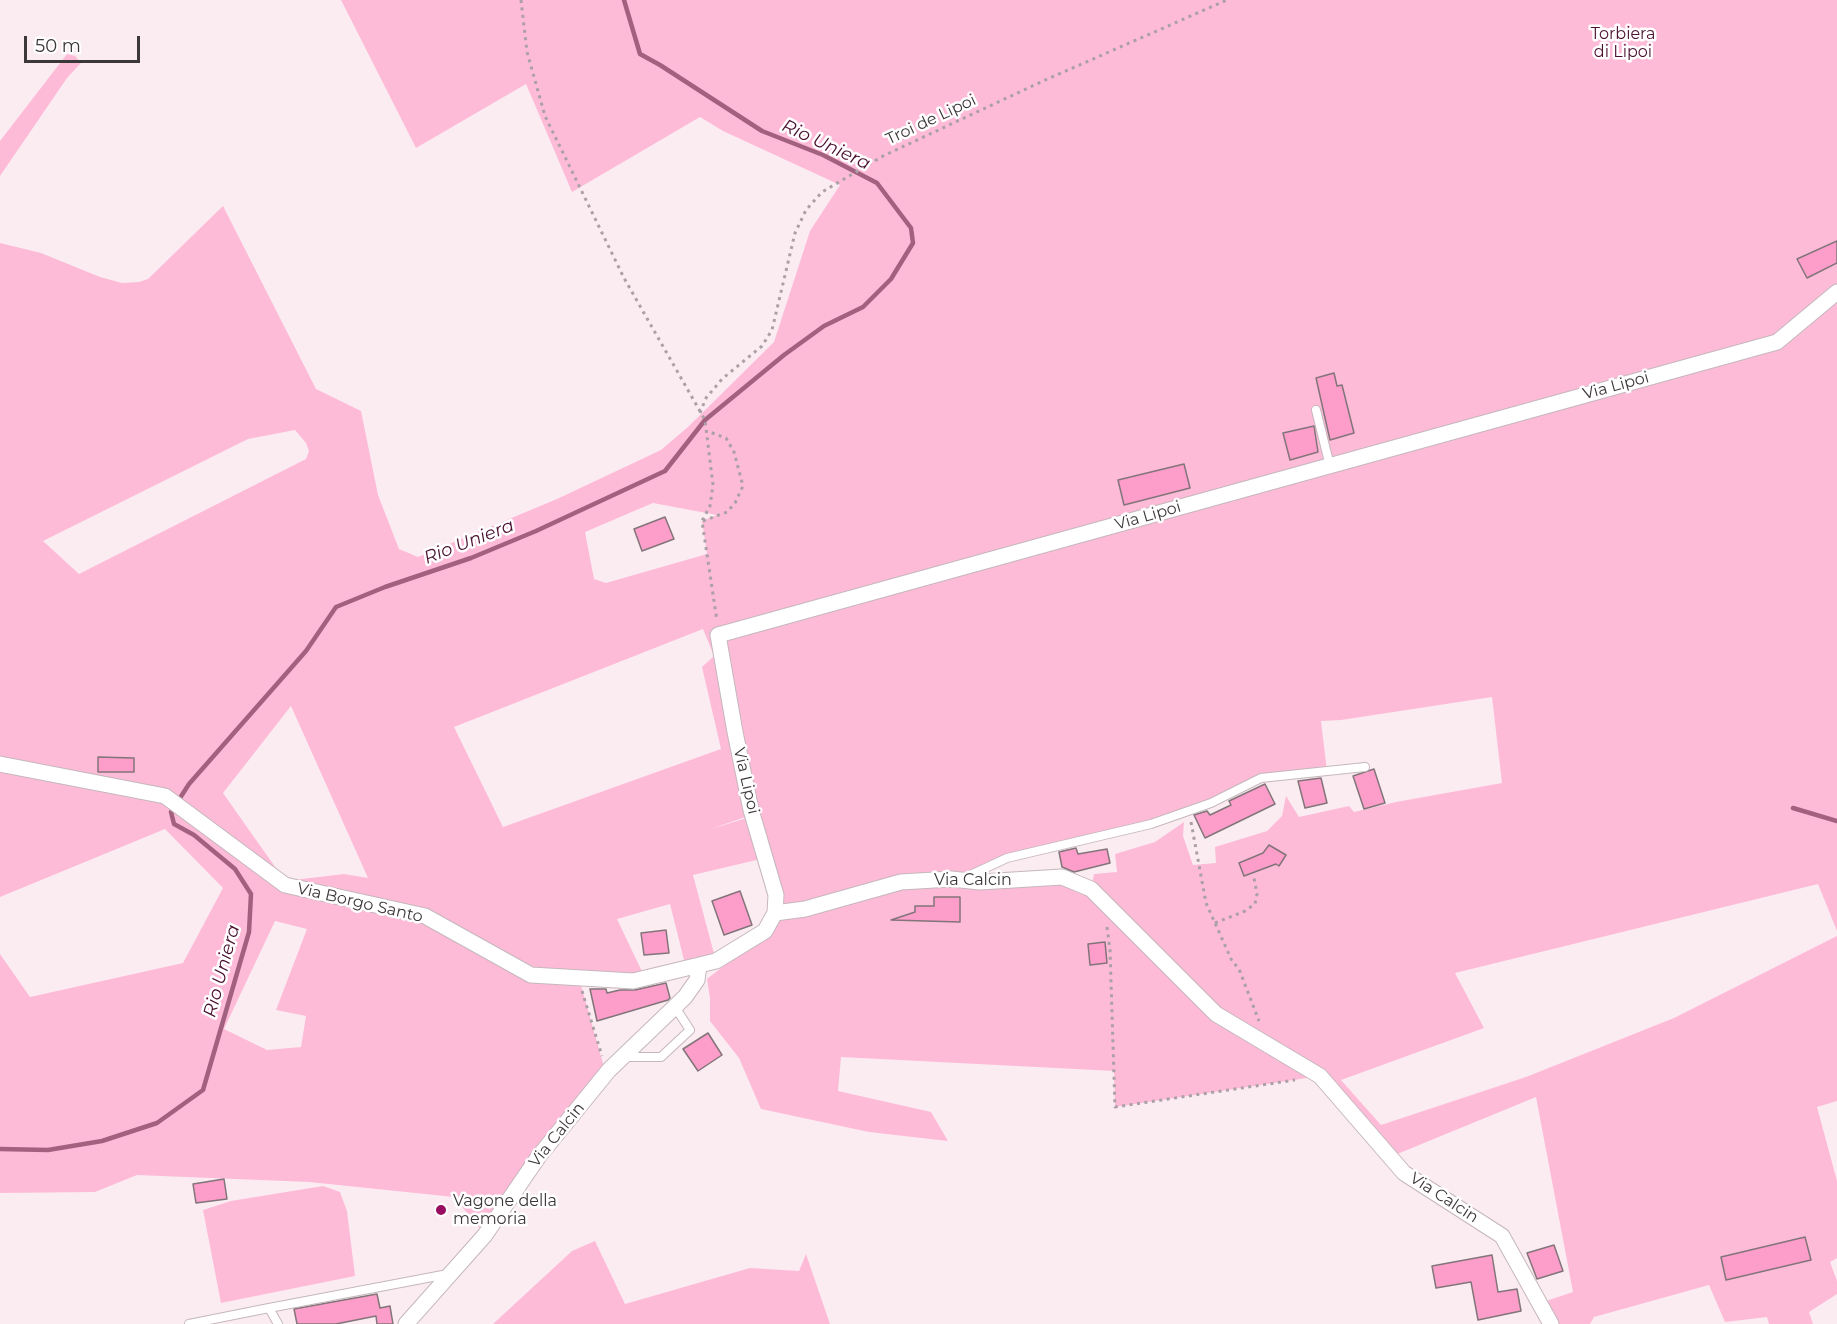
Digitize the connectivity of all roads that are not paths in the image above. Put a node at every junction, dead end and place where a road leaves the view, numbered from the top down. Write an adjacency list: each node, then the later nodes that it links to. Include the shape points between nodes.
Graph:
1 (1837, 292): 3 (street, Via Lipoi, via 1777,342)
2 (1316, 410): 3 (lane)
3 (1330, 466): 7 (street, Via Lipoi, via 718,635 751,810 776,895)
4 (0, 764): 8 (street, Via Borgo Santo, via 165,796 285,885 425,916 531,975 633,981)
5 (1365, 767): 6 (lane, via 1261,778 1187,812 1007,858)
6 (959, 880): 7 (street, Via Calcin, via 901,882); 16 (street, Via Calcin, via 1062,877 1091,889 1216,1014 1320,1076 1404,1173 1502,1236)
7 (775, 914): 8 (street, via 765,931 716,961)
8 (699, 965): 9 (street, Via Calcin, via 697,980)
9 (675, 1007): 10 (street, Via Calcin); 10 (lane, via 690,1030 662,1057)
10 (623, 1057): 11 (street, Via Calcin, via 539,1156 485,1234)
11 (451, 1274): 12 (lane); 15 (street, Via Calcin)
12 (269, 1308): 13 (lane); 14 (lane)
13 (189, 1324)
14 (278, 1324)
15 (406, 1324)
16 (1551, 1324)

